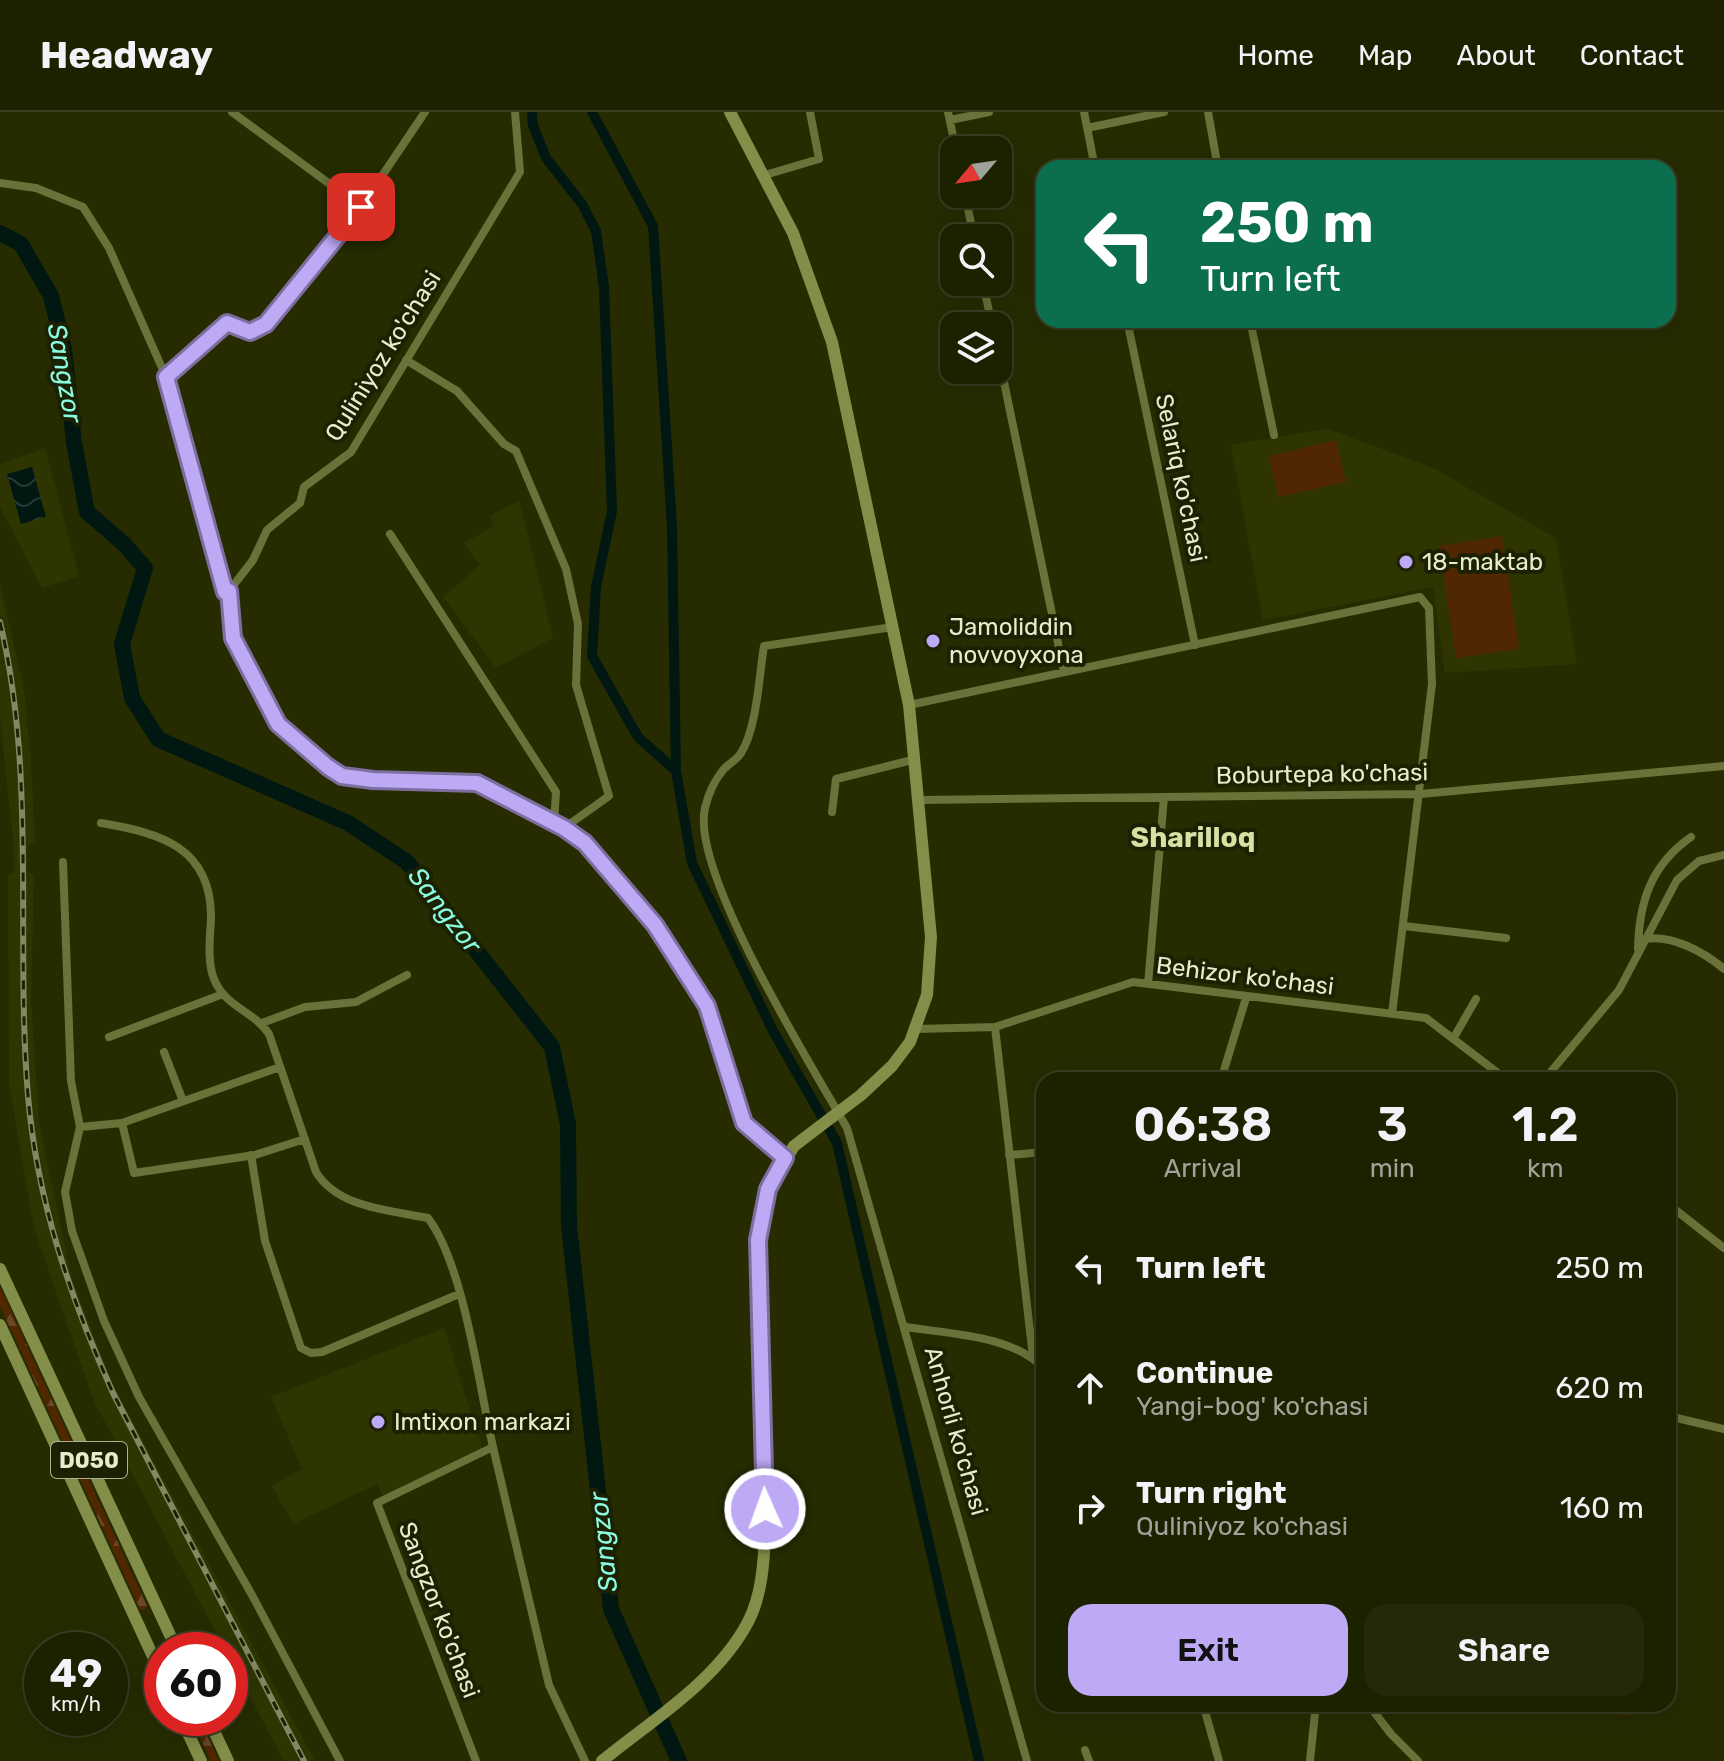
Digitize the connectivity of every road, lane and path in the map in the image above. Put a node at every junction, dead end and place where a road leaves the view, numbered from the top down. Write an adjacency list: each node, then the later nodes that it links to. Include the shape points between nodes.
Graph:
1 (232, 112): 17 (street)
2 (425, 112): 17 (street)
3 (515, 112): 20 (street, Quliniyoz ko'chasi, via 520,172)
4 (730, 112): 15 (main road)
5 (810, 112): 15 (street, via 819,159)
6 (989, 112): 10 (street)
7 (1084, 112): 11 (street)
8 (1164, 112): 11 (street)
9 (1208, 112): 14 (street)
10 (949, 116): 12 (street)
11 (1087, 128): 13 (street)
12 (953, 136)
13 (1093, 160)
14 (1217, 160)
15 (765, 175): 26 (main road, via 808,269 832,342)
16 (0, 183): 21 (street, via 36,188 83,207 109,248)
17 (361, 207): 21 (street, via 266,324 250,332 227,323)
18 (1129, 328): 27 (street, Selariq ko'chasi)
19 (1252, 328): 23 (street)
20 (406, 360): 25 (street, Quliniyoz ko'chasi, via 351,452 304,487 300,503 267,530); 38 (street, via 457,391 516,451 566,569 578,624 576,685 609,796)
21 (166, 377): 25 (street, via 219,581)
22 (1004, 384): 28 (street)
23 (1274, 435)
24 (390, 534): 37 (street, via 556,792)
25 (229, 591): 37 (street, via 233,638 278,724 328,767 342,776 373,780 477,783)
26 (893, 627): 29 (main road); 64 (street, Anhorli ko'chasi, via 764,646 741,753 724,769 703,812 707,858 729,911)
27 (1195, 645): 28 (street); 32 (street, via 1420,597 1429,608 1432,684)
28 (1064, 672): 29 (street)
29 (909, 705): 30 (main road)
30 (916, 759): 34 (main road); 35 (street, via 836,779)
31 (1724, 766): 32 (street, Boburtepa ko'chasi)
32 (1421, 794): 33 (street, Boburtepa ko'chasi); 42 (street)
33 (1164, 797): 34 (street, Boburtepa ko'chasi); 48 (street)
34 (921, 800): 55 (main road, via 931,961)
35 (832, 812)
36 (101, 823): 49 (street, via 177,844 202,870 211,911 213,978)
37 (554, 823): 38 (street)
38 (564, 828): 71 (street, via 585,843 655,925 707,1006 744,1123)
39 (1691, 837): 45 (street, via 1666,854 1656,872 1638,924)
40 (1724, 855): 44 (street, via 1699,861 1677,880)
41 (63, 862): 66 (street, via 71,1081)
42 (1404, 926): 43 (street); 52 (street)
43 (1506, 938)
44 (1645, 939): 45 (street); 46 (street, via 1676,941)
45 (1637, 954): 62 (street, via 1619,990)
46 (1724, 969)
47 (407, 975): 53 (street, via 356,1002 305,1007)
48 (1148, 984): 50 (street, Behizor ko'chasi); 54 (street, Behizor ko'chasi, via 1133,982)
49 (223, 994): 53 (street); 56 (street)
50 (1246, 998): 52 (street, Behizor ko'chasi); 60 (street)
51 (1476, 999): 57 (street)
52 (1392, 1014): 57 (street, Behizor ko'chasi, via 1426,1018)
53 (262, 1023): 59 (street)
54 (995, 1027): 55 (street, Behizor ko'chasi); 70 (street)
55 (917, 1029): 64 (main road, via 892,1066)
56 (109, 1037)
57 (1453, 1039): 61 (street, Behizor ko'chasi)
58 (164, 1052): 63 (street)
59 (280, 1067): 63 (street); 67 (street)
60 (1223, 1072)
61 (1496, 1072)
62 (1551, 1072)
63 (183, 1101): 65 (street)
64 (839, 1113): 71 (main road, via 806,1135); 77 (street, Anhorli ko'chasi)
65 (122, 1123): 66 (street); 69 (street, via 134,1173)
66 (80, 1127): 95 (street, via 65,1192 72,1231 104,1321 146,1410)
67 (305, 1139): 69 (street); 75 (street, via 326,1188 364,1206 428,1218 440,1234)
68 (1036, 1153): 70 (street)
69 (251, 1155): 75 (street, via 265,1241 301,1348 322,1352)
70 (1009, 1155): 78 (street)
71 (785, 1158): 98 (main road, via 768,1189 758,1240 765,1509 761,1577 753,1609 717,1664)
72 (1676, 1210): 73 (street)
73 (1724, 1248)
74 (0, 1269): 83 (main road, D050)
75 (459, 1294): 82 (street)
76 (0, 1325): 86 (main road, D050)
77 (906, 1327): 78 (street, via 990,1341); 99 (street, Anhorli ko'chasi)
78 (1033, 1357): 79 (street)
79 (1036, 1360)
80 (1676, 1418): 81 (street)
81 (1724, 1429)
82 (493, 1447): 96 (street, Sangzor ko'chasi, via 377,1503); 97 (street, via 549,1685)
83 (167, 1629): 84 (main road, via 152,1625); 85 (main road, D050)
84 (148, 1632)
85 (168, 1632)
86 (144, 1637)
87 (1205, 1712): 101 (street)
88 (1315, 1712): 102 (street)
89 (1374, 1712): 103 (street)
90 (189, 1736): 93 (main road)
91 (216, 1736): 94 (main road)
92 (1085, 1750): 100 (street)
93 (201, 1761)
94 (228, 1761)
95 (340, 1761)
96 (476, 1761)
97 (585, 1761)
98 (602, 1761)
99 (1027, 1761)
100 (1089, 1761)
101 (1219, 1761)
102 (1310, 1761)
103 (1418, 1761)

